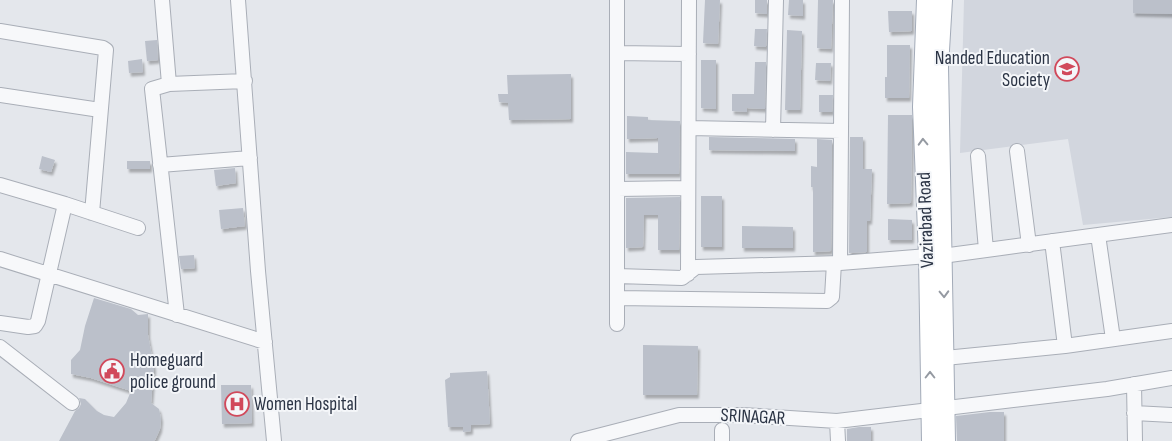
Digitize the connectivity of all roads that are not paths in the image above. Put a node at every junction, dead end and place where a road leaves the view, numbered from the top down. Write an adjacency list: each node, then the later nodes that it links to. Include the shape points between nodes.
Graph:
1 (162, 0): 13 (street)
2 (238, 0): 12 (street)
3 (617, 0): 10 (street)
4 (689, 0): 11 (street)
5 (776, 0): 17 (street)
6 (842, 0): 18 (street)
7 (926, 0): 34 (main road, Vazirabad Road, one-way to 7, via 922,107)
8 (943, 0): 34 (main road, Vazirabad Road)
9 (0, 31): 15 (street, via 106,50)
10 (617, 53): 11 (street); 25 (street)
11 (689, 54): 16 (street)
12 (245, 81): 13 (street); 21 (street)
13 (169, 84): 22 (street, via 152,89)
14 (0, 95): 15 (street)
15 (100, 110): 27 (street)
16 (689, 128): 17 (street); 24 (street)
17 (773, 130): 18 (street)
18 (841, 131): 36 (street)
19 (1017, 151): 32 (street)
20 (978, 156): 33 (street)
21 (250, 158): 22 (street); 46 (street)
22 (160, 165): 41 (street)
23 (0, 186): 26 (street)
24 (688, 188): 25 (street); 38 (street)
25 (617, 189): 39 (street)
26 (65, 204): 27 (street); 37 (street)
27 (92, 213): 29 (street)
28 (1172, 225): 30 (street)
29 (138, 228)
30 (1098, 235): 31 (street); 45 (street)
31 (1052, 241): 32 (street); 47 (street)
32 (1029, 244): 33 (street)
33 (986, 250): 34 (street)
34 (935, 256): 36 (street); 49 (main road, Vazirabad Road, one-way to 49); 53 (main road, Vazirabad Road, one-way to 34)
35 (0, 259): 37 (street)
36 (837, 263): 38 (street, via 696,267); 40 (street, via 832,297 827,301)
37 (49, 274): 41 (street); 42 (street, via 35,326)
38 (688, 274): 39 (street, via 682,278)
39 (617, 276): 40 (street)
40 (617, 298): 43 (street)
41 (177, 314): 46 (street)
42 (0, 323)
43 (617, 324)
44 (1172, 331): 45 (street)
45 (1113, 339): 47 (street)
46 (265, 342): 57 (street)
47 (1065, 346): 49 (street)
48 (0, 347): 52 (street)
49 (945, 358): 53 (main road, Vazirabad Road)
50 (1172, 378): 51 (street, SRINAGAR)
51 (1134, 384): 53 (street, SRINAGAR); 54 (street)
52 (72, 403)
53 (938, 410): 56 (street, SRINAGAR); 60 (main road, Vazirabad Road); 61 (main road, Vazirabad Road)
54 (1134, 413): 55 (street); 62 (street)
55 (1172, 415)
56 (837, 421): 58 (street, SRINAGAR, via 679,415); 59 (street)
57 (274, 441)
58 (578, 441)
59 (838, 441)
60 (931, 441)
61 (946, 441)
62 (1135, 441)

